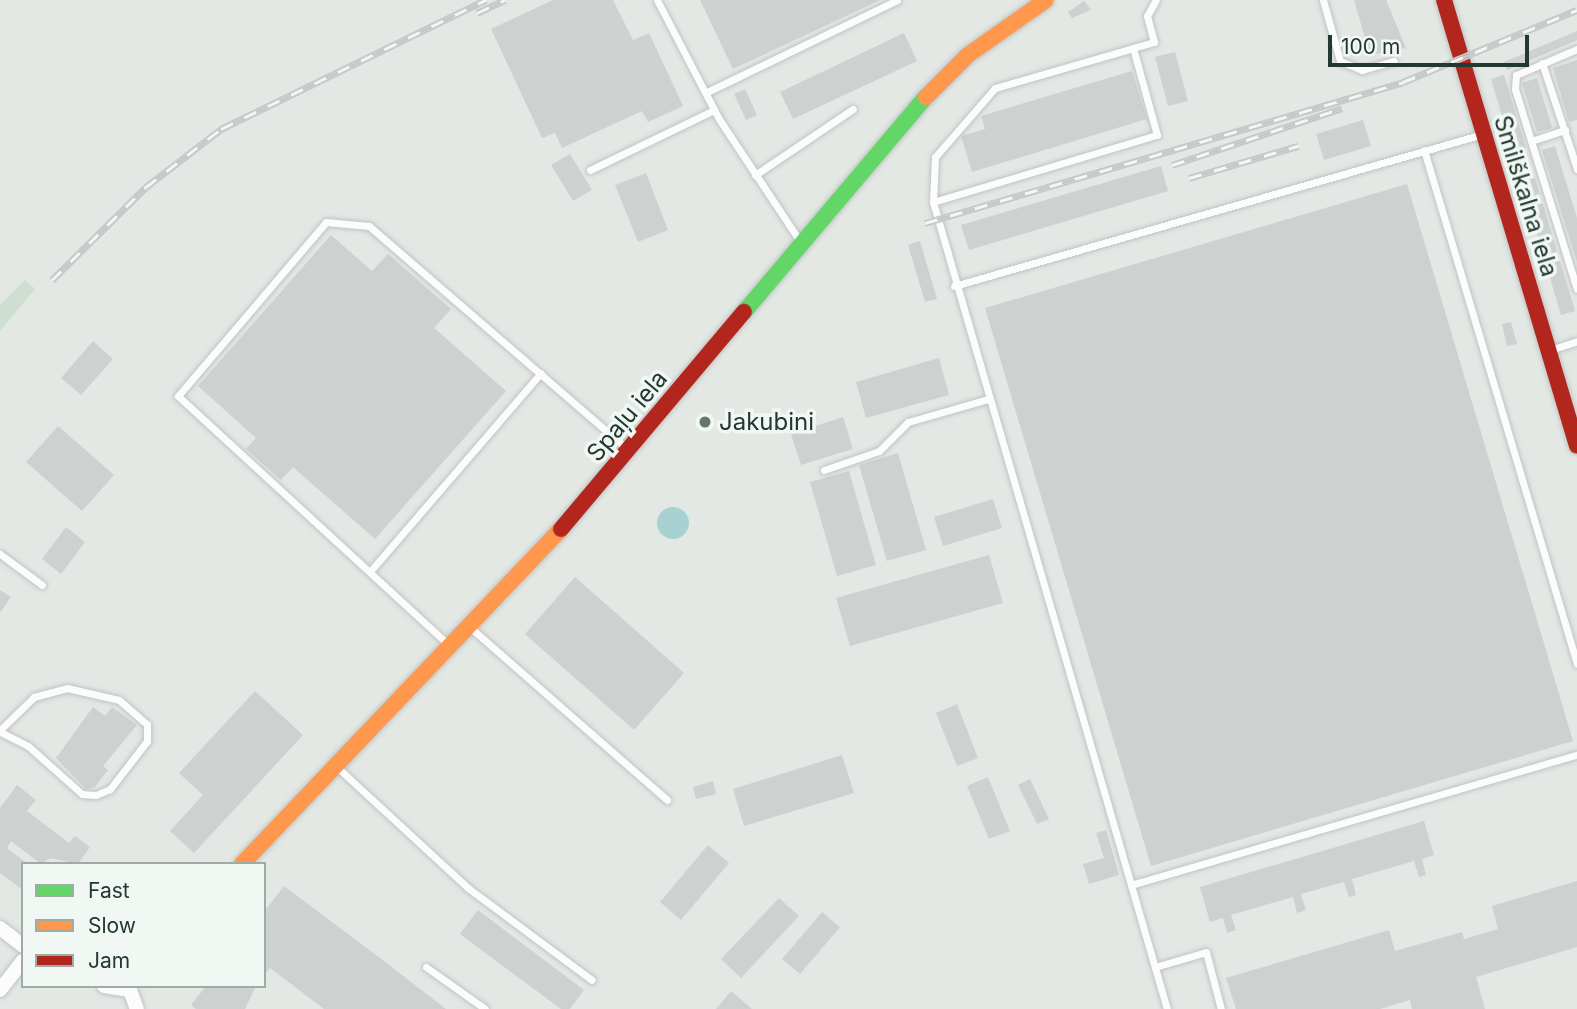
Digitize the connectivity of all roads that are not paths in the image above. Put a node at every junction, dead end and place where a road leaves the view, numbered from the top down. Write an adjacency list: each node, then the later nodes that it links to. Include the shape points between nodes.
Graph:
1 (657, 0): 11 (lane)
2 (897, 0): 11 (lane)
3 (1046, 0): 22 (street, Spaļu iela, via 968,55)
4 (1156, 0): 7 (lane, via 1147,16 1154,42)
5 (1323, 0): 9 (lane, via 1340,61 1362,71)
6 (1444, 0): 15 (street, Smilškalna iela)
7 (1133, 48): 21 (lane, via 995,88 935,158); 21 (lane, via 1157,135)
8 (1577, 49): 10 (lane)
9 (1394, 61)
10 (1542, 63): 14 (lane); 16 (lane, via 1516,75)
11 (707, 92): 13 (lane)
12 (853, 108): 20 (lane)
13 (714, 110): 19 (lane); 20 (lane)
14 (1565, 130): 16 (lane); 18 (lane)
15 (1484, 133): 17 (lane); 26 (street, Smilškalna iela)
16 (1531, 141): 24 (lane)
17 (1424, 150): 23 (lane); 37 (lane)
18 (1577, 169)
19 (590, 170)
20 (755, 175): 22 (lane)
21 (933, 202): 23 (lane)
22 (802, 243): 30 (street, Spaļu iela)
23 (954, 286): 28 (lane)
24 (1577, 289)
25 (1577, 341): 26 (lane)
26 (1549, 351): 29 (street, Smilškalna iela)
27 (541, 373): 30 (lane); 33 (lane); 33 (lane, via 369,226 344,221 326,222 181,386 185,407)
28 (988, 399): 31 (lane, via 908,422 879,451); 43 (lane)
29 (1577, 446)
30 (628, 449): 35 (street, Spaļu iela)
31 (824, 470)
32 (0, 554): 34 (lane)
33 (373, 568): 36 (lane)
34 (42, 585)
35 (472, 629): 36 (street, Spaļu iela); 41 (lane)
36 (453, 649): 40 (street, Spaļu iela)
37 (1577, 664)
38 (0, 731): 38 (lane, via 34,697 67,688 119,700 147,724 146,741 110,789 96,795 82,794 28,746)
39 (1577, 755): 43 (lane)
40 (337, 768): 42 (street, Spaļu iela); 49 (lane, via 468,888)
41 (667, 800)
42 (244, 862)
43 (1131, 885): 48 (lane)
44 (0, 928): 45 (street)
45 (21, 944)
46 (21, 964): 51 (street)
47 (426, 967): 53 (lane)
48 (1155, 967): 54 (lane); 55 (lane, via 1206,951)
49 (592, 981)
50 (130, 988): 52 (street)
51 (0, 990)
52 (137, 1009)
53 (485, 1009)
54 (1167, 1009)
55 (1221, 1009)

